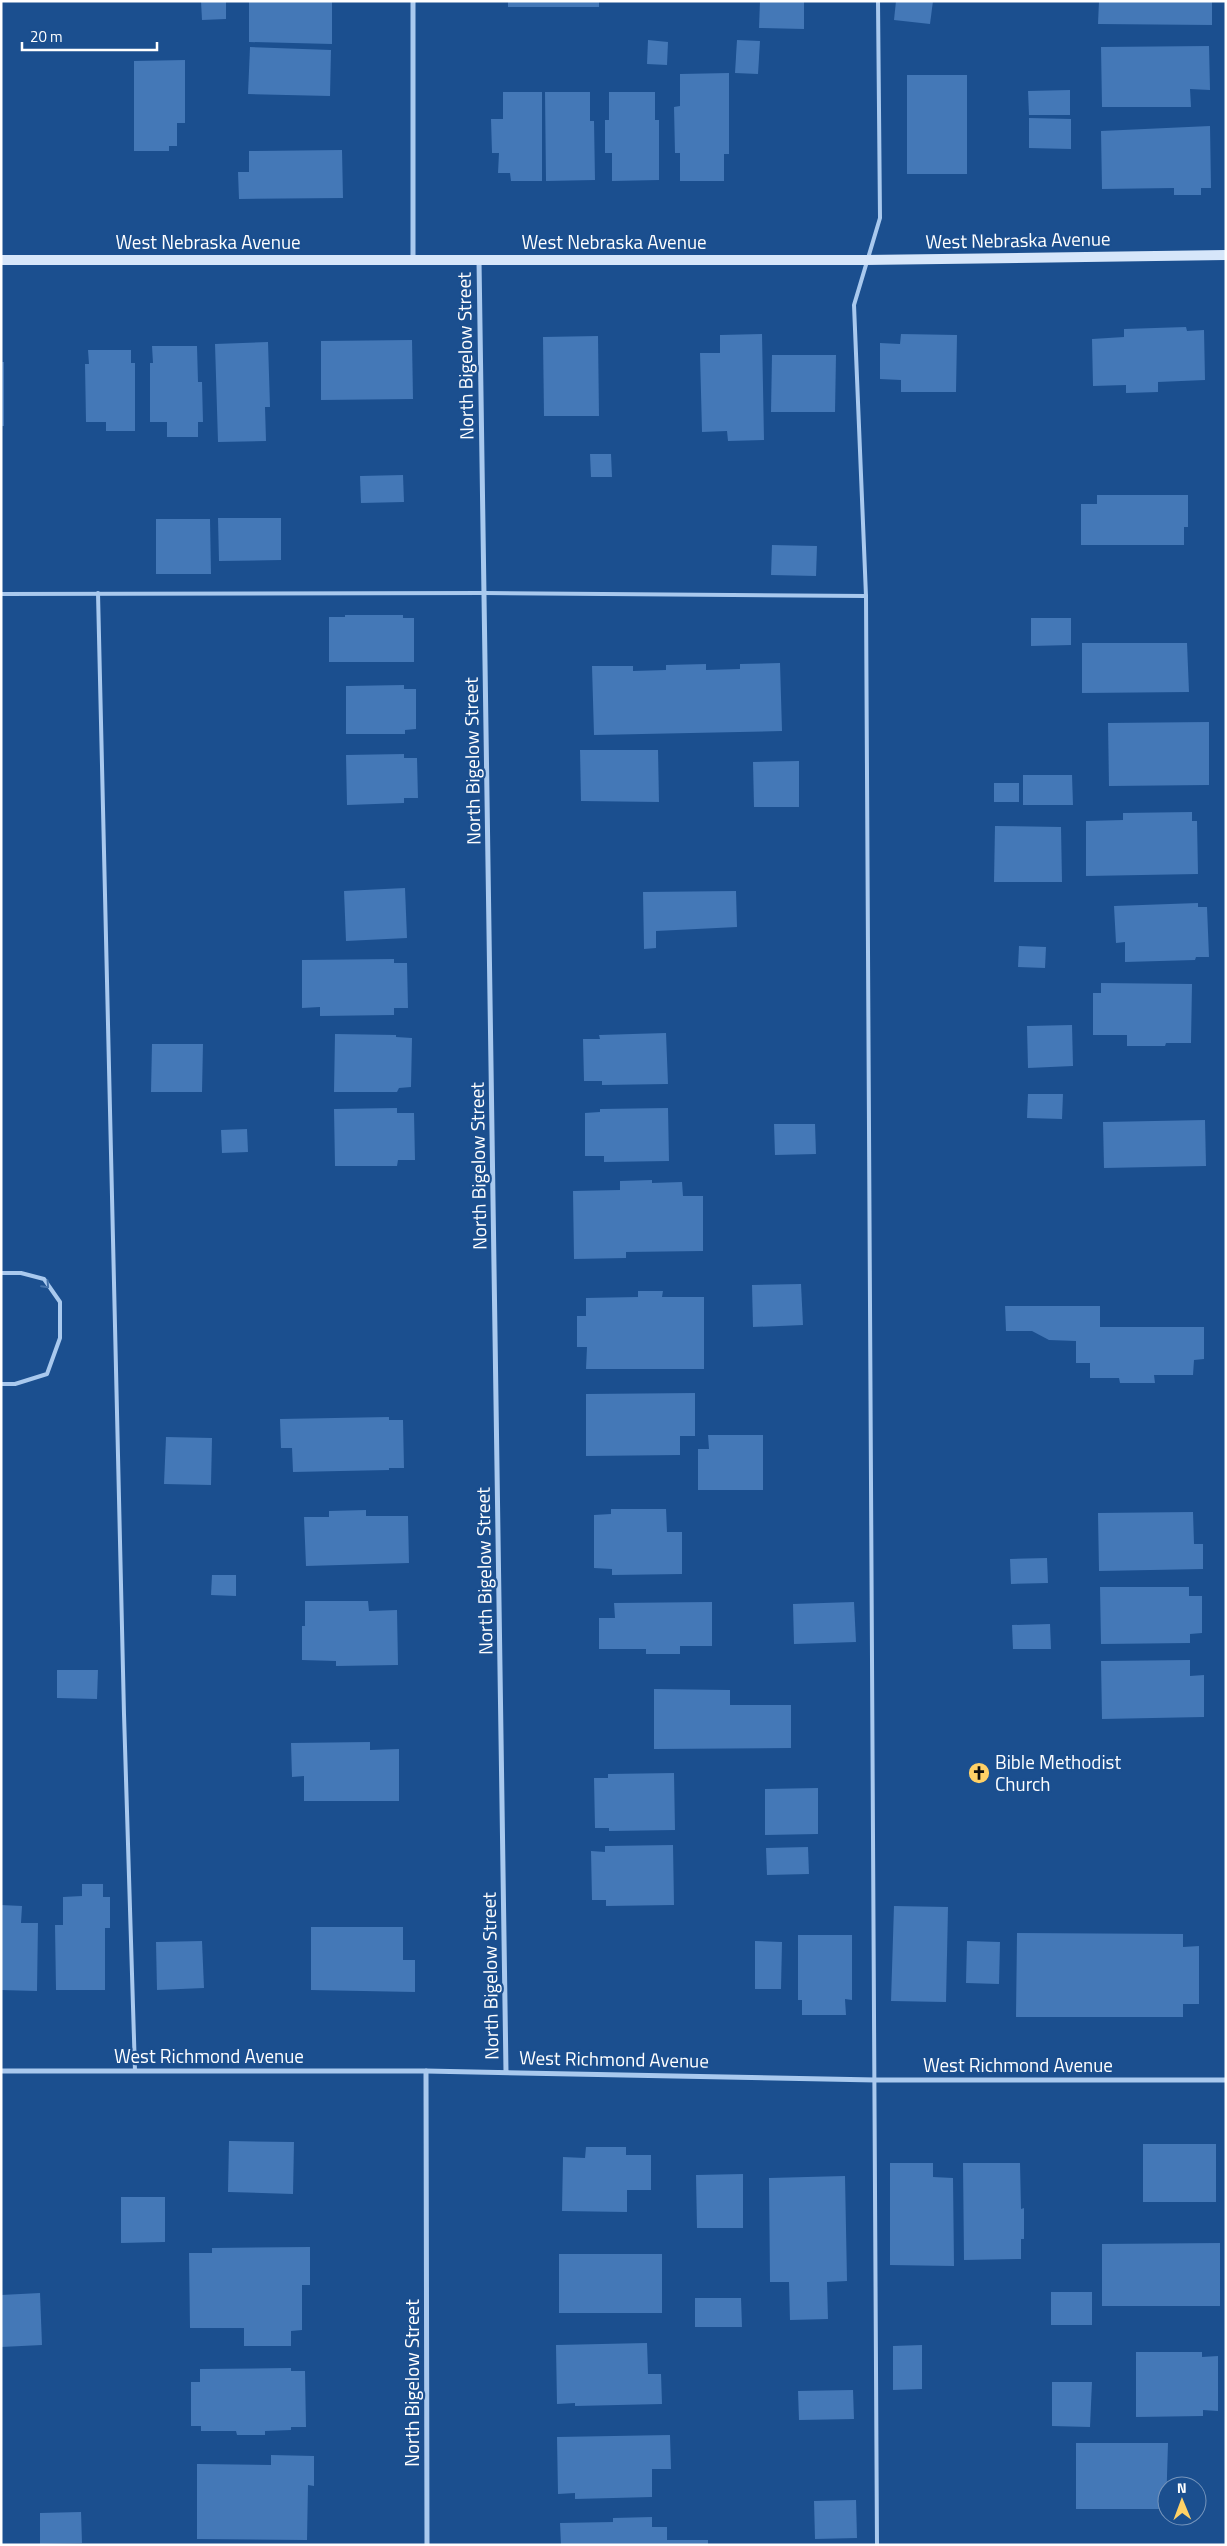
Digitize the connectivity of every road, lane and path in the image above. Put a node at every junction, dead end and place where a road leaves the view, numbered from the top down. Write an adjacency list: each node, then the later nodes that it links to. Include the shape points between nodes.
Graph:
1 (413, 1): 4 (street)
2 (878, 1): 7 (lane, via 880,218)
3 (1226, 255): 7 (street, West Nebraska Avenue)
4 (413, 259): 5 (street, West Nebraska Avenue); 6 (street, West Nebraska Avenue)
5 (1, 260)
6 (479, 260): 7 (street, West Nebraska Avenue); 8 (street, North Bigelow Street)
7 (866, 260): 11 (lane, via 854,305)
8 (484, 593): 10 (lane); 11 (lane); 17 (street, North Bigelow Street)
9 (1, 594): 10 (lane)
10 (98, 594): 15 (lane)
11 (866, 596): 18 (lane)
12 (1, 1273): 13 (lane, one-way to 13, via 21,1273 44,1279 60,1302 60,1338 46,1374 15,1384)
13 (1, 1384)
14 (1, 2071): 15 (street, West Richmond Avenue)
15 (135, 2071): 16 (street, West Richmond Avenue)
16 (426, 2071): 17 (street, West Richmond Avenue); 20 (street, North Bigelow Street)
17 (506, 2072): 18 (street, West Richmond Avenue)
18 (875, 2080): 19 (street, West Richmond Avenue); 21 (lane)
19 (1226, 2080)
20 (427, 2545)
21 (877, 2545)

